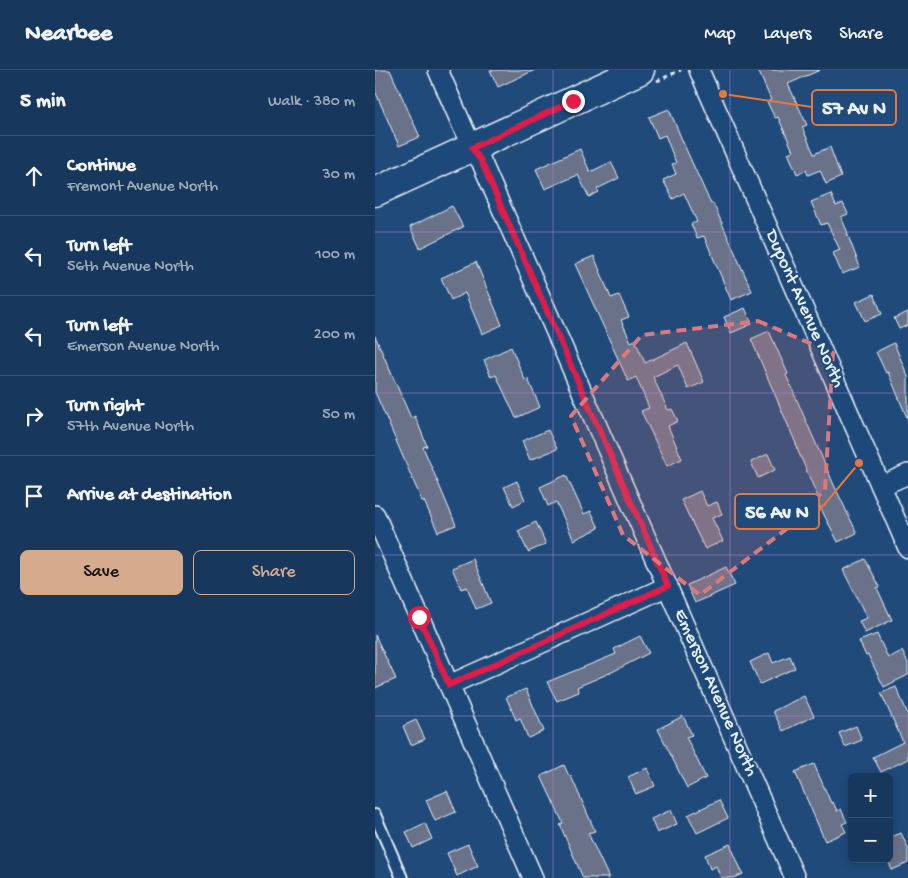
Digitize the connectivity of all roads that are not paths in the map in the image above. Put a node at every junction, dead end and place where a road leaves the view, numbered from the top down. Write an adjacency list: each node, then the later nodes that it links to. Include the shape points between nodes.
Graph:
1 (438, 70): 4 (street, Emerson Avenue North)
2 (640, 70): 4 (street)
3 (699, 70): 7 (street, Dupont Avenue North)
4 (472, 148): 5 (street); 10 (street, Emerson Avenue North, via 481,161)
5 (375, 192)
6 (908, 474): 7 (street)
7 (881, 486): 9 (street, Dupont Avenue North)
8 (375, 515): 11 (street)
9 (908, 548)
10 (668, 586): 11 (street); 15 (street, Emerson Avenue North)
11 (449, 685): 14 (street)
12 (375, 815): 13 (lane)
13 (402, 878)
14 (533, 878)
15 (795, 878)

